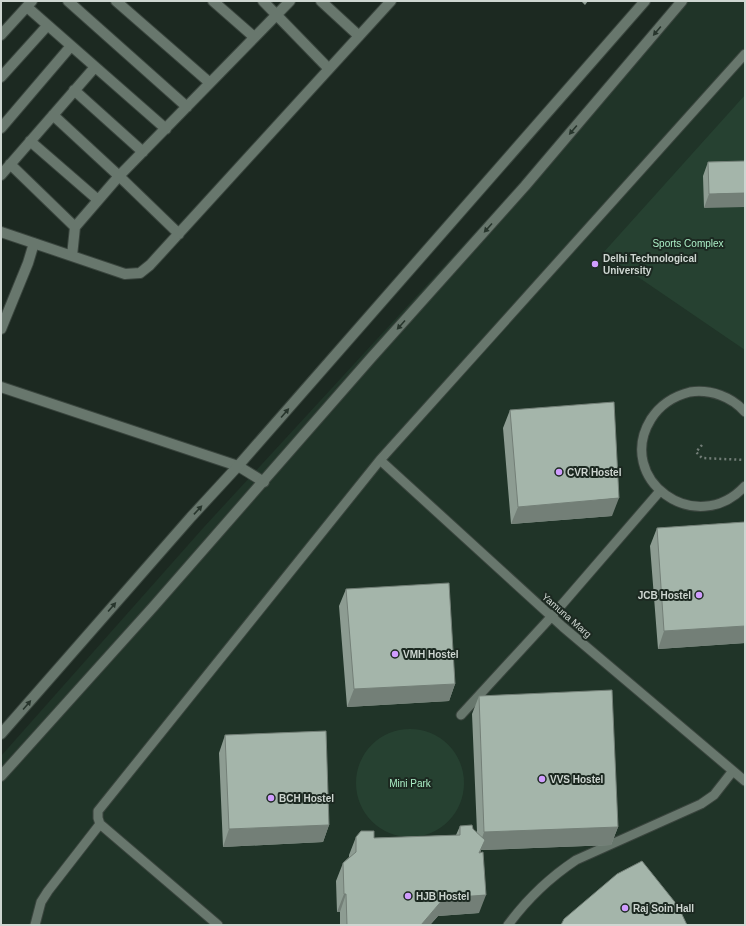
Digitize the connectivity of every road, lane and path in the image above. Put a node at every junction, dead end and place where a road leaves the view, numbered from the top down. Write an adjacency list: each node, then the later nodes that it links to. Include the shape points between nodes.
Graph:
1 (68, 1): 25 (street)
2 (116, 1): 23 (street)
3 (213, 1): 17 (street)
4 (263, 1): 11 (street)
5 (290, 1): 11 (street)
6 (321, 1): 16 (street)
7 (390, 1): 16 (street)
8 (645, 1): 46 (street, one-way to 8)
9 (682, 1): 47 (street, one-way to 47, via 526,186 371,358)
10 (29, 4): 13 (street); 14 (street)
11 (277, 14): 17 (street); 21 (street)
12 (1, 19): 14 (street)
13 (47, 26): 18 (street); 22 (street)
14 (9, 27): 15 (street)
15 (1, 35)
16 (359, 36): 21 (street)
17 (254, 37): 23 (street)
18 (71, 46): 20 (street); 27 (street)
19 (745, 54): 44 (lane)
20 (95, 67): 24 (street); 28 (street)
21 (329, 69): 37 (street)
22 (1, 78)
23 (210, 83): 25 (street)
24 (74, 90): 26 (street); 30 (street)
25 (187, 107): 28 (street)
26 (53, 115): 29 (street); 33 (street)
27 (1, 128)
28 (166, 129): 30 (street)
29 (30, 141): 31 (street); 34 (street)
30 (143, 152): 33 (street)
31 (10, 164): 32 (street); 35 (street)
32 (1, 175)
33 (119, 176): 34 (street); 37 (street)
34 (98, 200): 35 (street)
35 (75, 227): 39 (street)
36 (1, 232): 38 (street)
37 (179, 234): 39 (street, via 140,273 125,274)
38 (34, 244): 39 (street); 40 (street)
39 (72, 256)
40 (1, 328)
41 (1, 387): 46 (street)
42 (745, 412): 49 (lane, via 731,400 708,392 684,394 662,405 648,424 642,448 646,471)
43 (702, 445): 45 (path, via 696,452 702,458)
44 (380, 460): 50 (lane, Yamuna Marg); 56 (lane, via 98,811)
45 (745, 460)
46 (238, 466): 47 (street); 52 (street, one-way to 46)
47 (264, 482): 54 (street)
48 (745, 486): 49 (lane, via 728,500 705,507 681,504)
49 (660, 491): 50 (lane)
50 (552, 616): 51 (lane); 53 (lane, Yamuna Marg)
51 (460, 715)
52 (1, 734)
53 (732, 772): 55 (lane, Yamuna Marg); 59 (lane, via 714,795 701,804 576,860 531,896)
54 (1, 776)
55 (745, 781)
56 (100, 824): 57 (lane, via 48,891 41,902); 58 (lane)
57 (35, 925)
58 (218, 925)
59 (508, 925)

